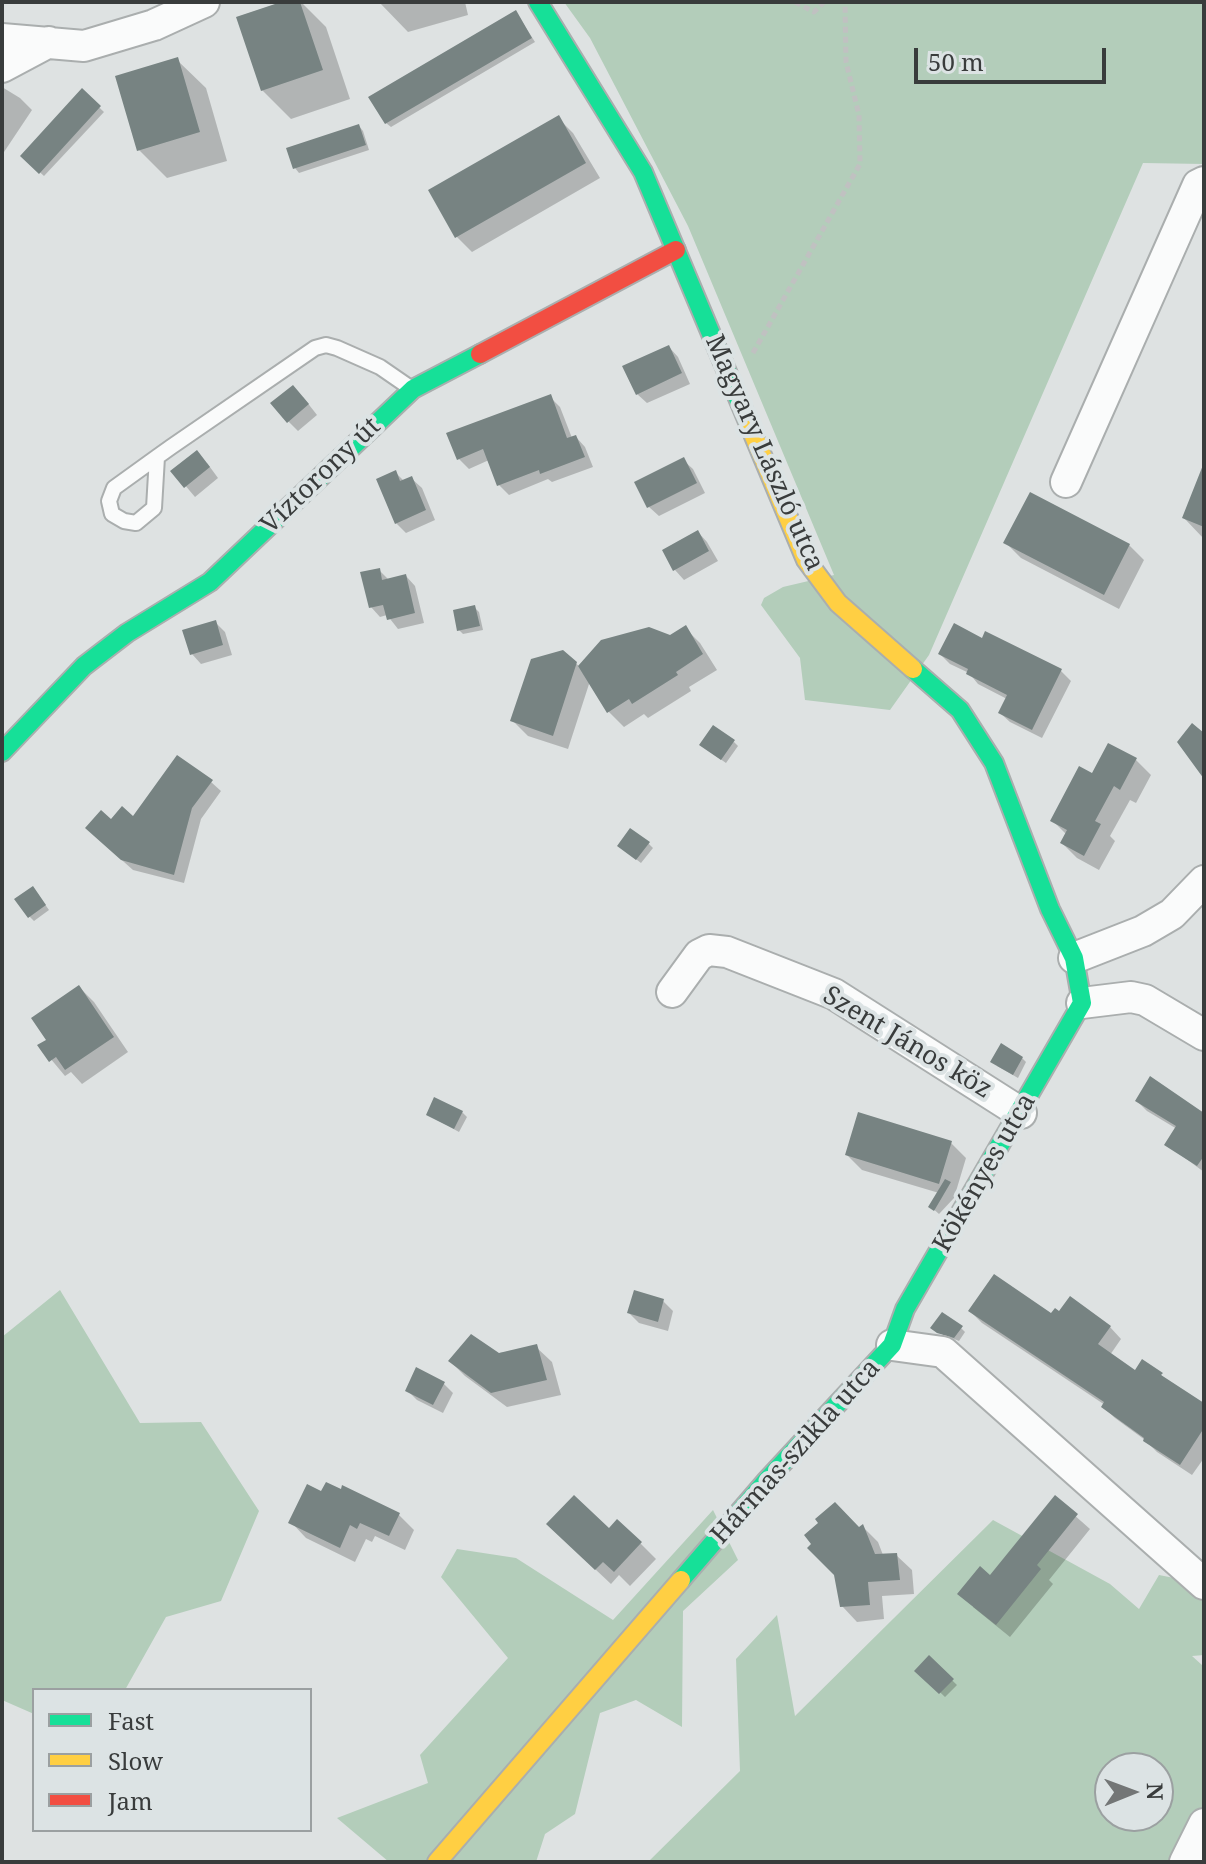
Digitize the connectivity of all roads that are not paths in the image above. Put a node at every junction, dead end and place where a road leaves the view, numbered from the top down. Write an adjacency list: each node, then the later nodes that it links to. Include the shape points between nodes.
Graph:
1 (204, 2): 4 (street, via 154,25 84,46)
2 (538, 2): 7 (street, Magyary László utca, via 643,172)
3 (2, 39): 4 (street)
4 (49, 42): 5 (street)
5 (2, 67)
6 (1204, 182): 10 (street, via 1198,185)
7 (676, 250): 8 (street, Víztorony út); 13 (street, Magyary László utca, via 806,560 838,603 960,710 994,763)
8 (413, 389): 9 (lane, via 380,367 326,345); 11 (street, Víztorony út, via 210,582 84,666)
9 (157, 457): 9 (lane, via 114,488 112,514 136,523 154,508)
10 (1066, 482)
11 (2, 752)
12 (1204, 881): 13 (street, via 1172,914)
13 (1074, 958): 15 (street, Magyary László utca)
14 (672, 992): 17 (street, Szent János köz, via 699,955 727,952 834,994)
15 (1082, 1003): 16 (street, via 1145,1000); 17 (street, Kökényes utca)
16 (1204, 1035)
17 (1021, 1113): 18 (street, Kökényes utca, via 905,1309)
18 (892, 1345): 19 (street, Hármas-szikla utca, via 943,1352); 21 (street, Hármas-szikla utca, via 767,1480)
19 (1204, 1584)
20 (1204, 1824): 22 (street)
21 (437, 1862)
22 (1183, 1862)

